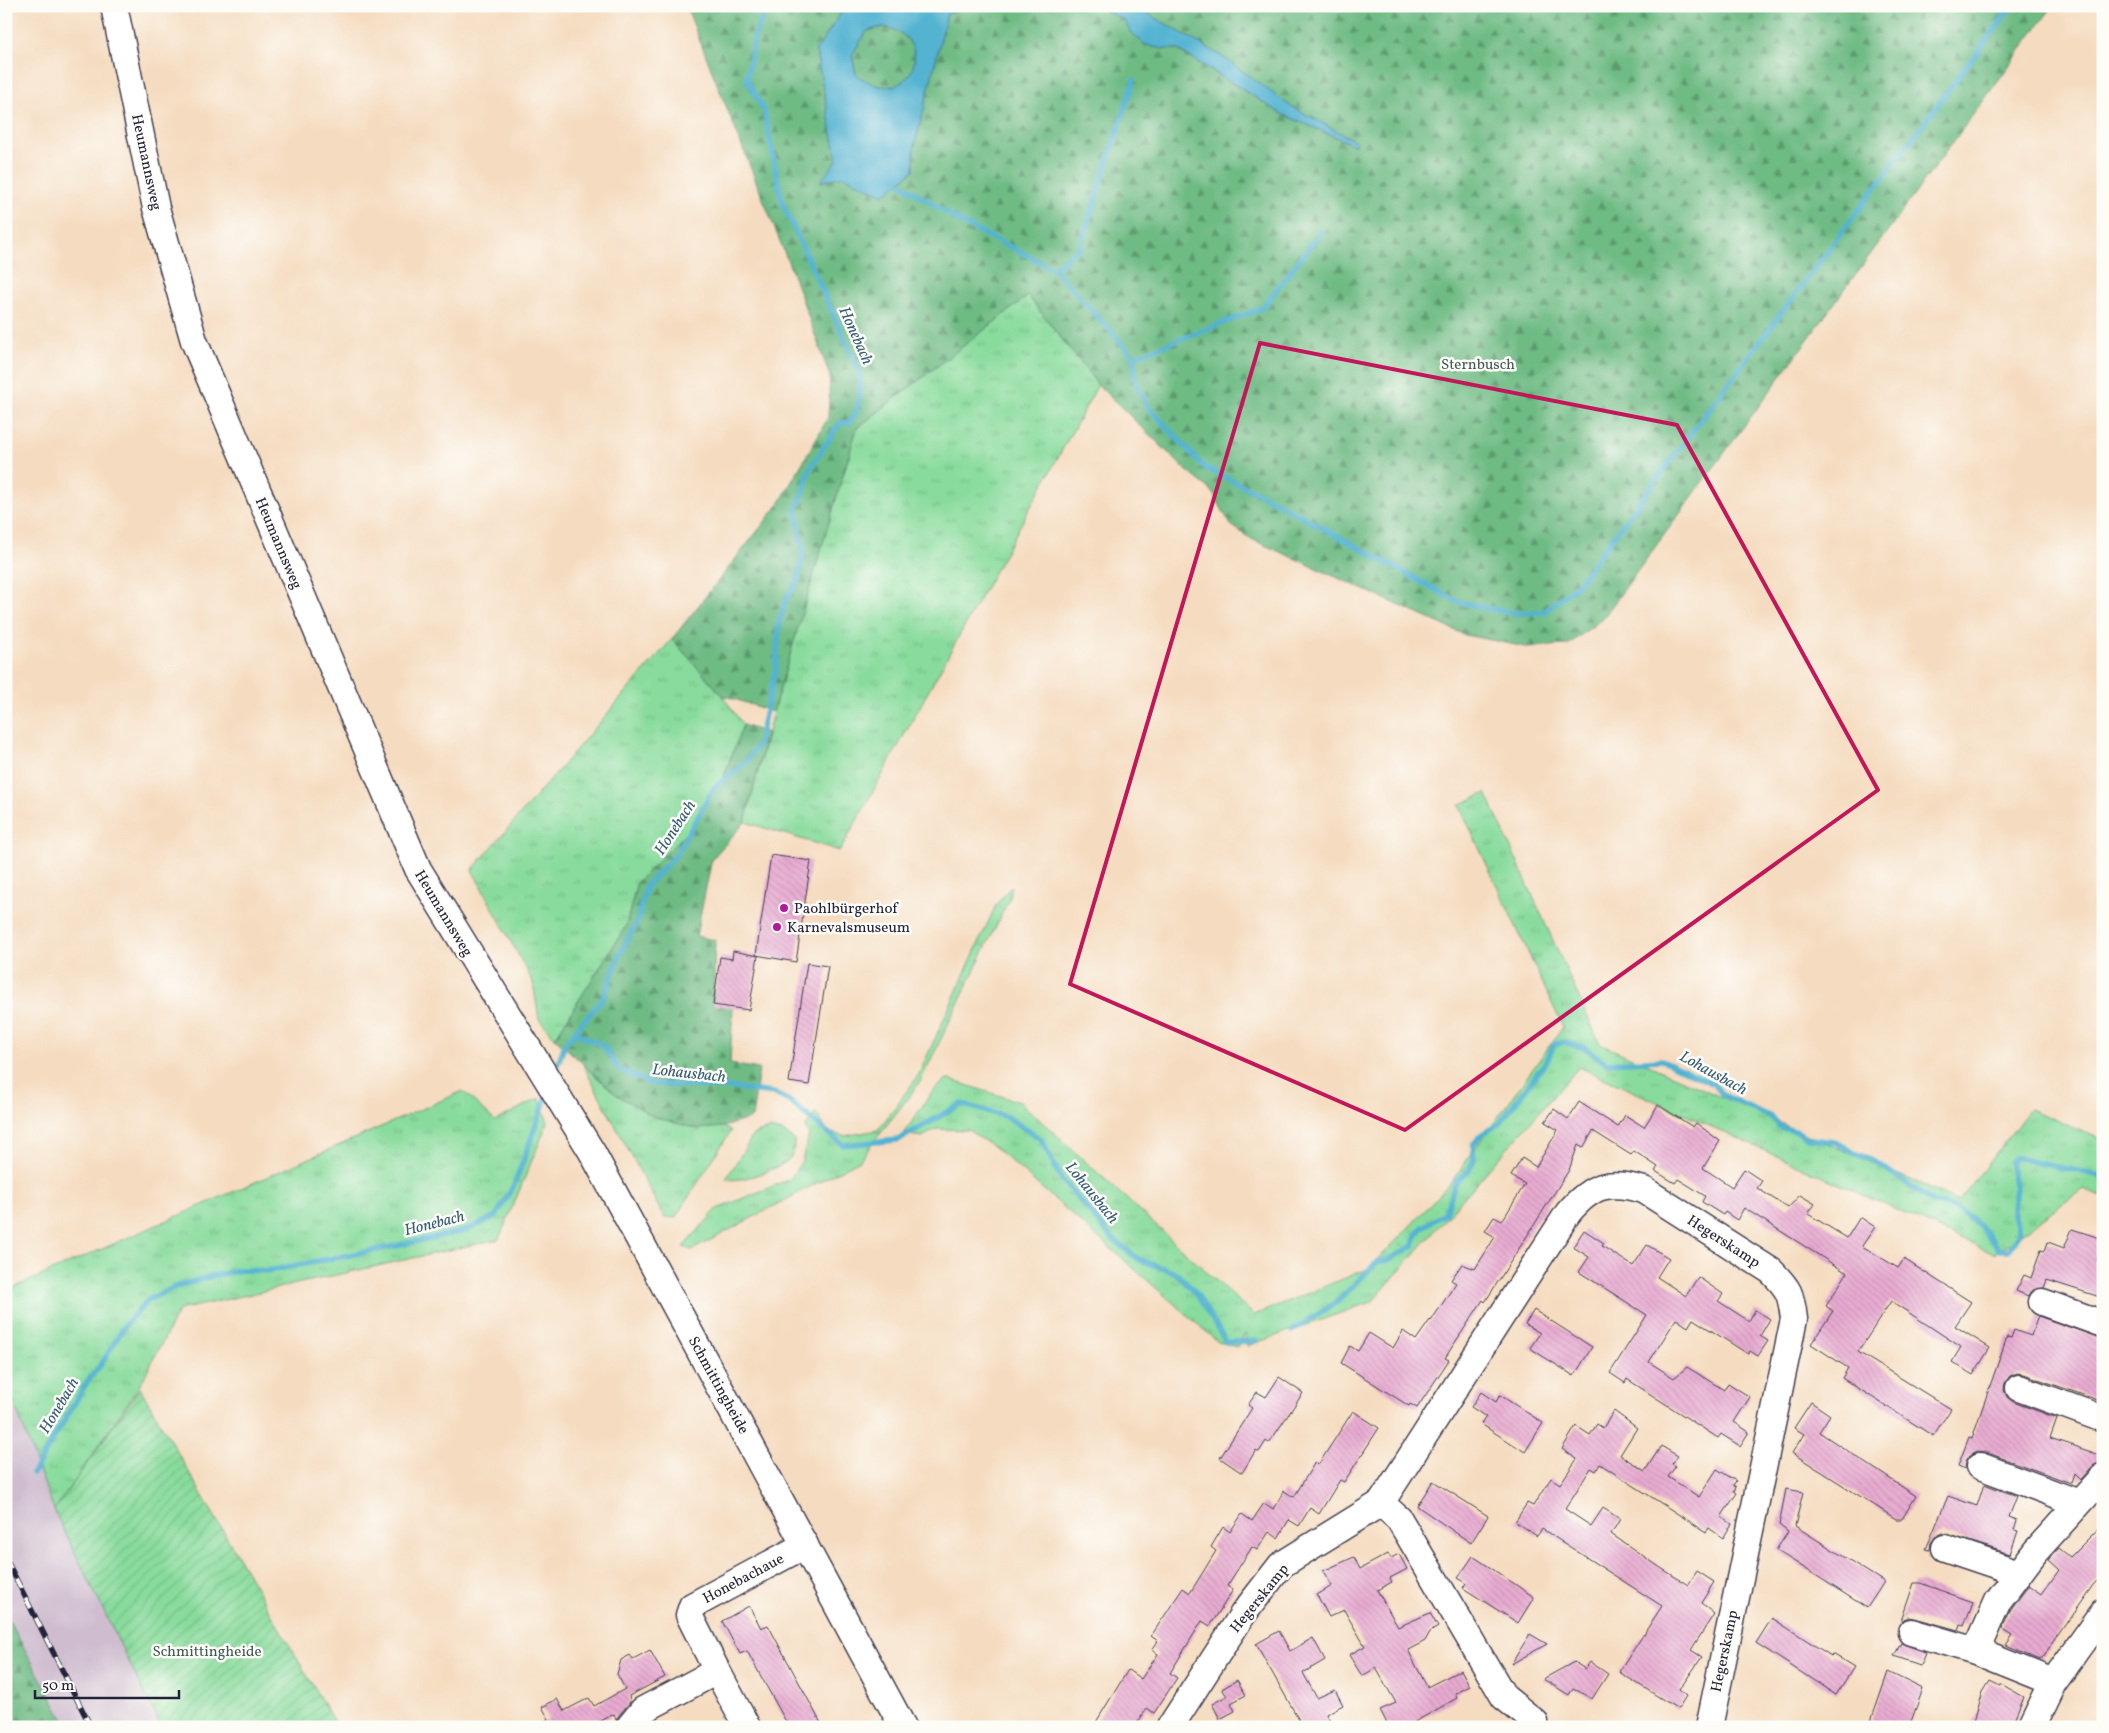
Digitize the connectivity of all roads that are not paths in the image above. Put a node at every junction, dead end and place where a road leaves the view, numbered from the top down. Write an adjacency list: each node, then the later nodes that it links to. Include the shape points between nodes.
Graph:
1 (114, 6): 2 (street, Heumannsweg, via 156,208 194,341 418,869)
2 (532, 1058): 11 (street, Schmittingheide, via 592,1152)
3 (2042, 1302): 4 (street)
4 (2103, 1324)
5 (2019, 1388): 6 (street)
6 (2103, 1419)
7 (1980, 1466): 9 (street)
8 (2103, 1477): 9 (street)
9 (2079, 1502): 13 (street)
10 (1381, 1503): 22 (street, Hegerskamp, via 1281,1565 1242,1614); 23 (street, via 1399,1519 1504,1697 1535,1722); 24 (street, Hegerskamp, via 1582,1196 1608,1185 1623,1184 1644,1190 1771,1271 1787,1287 1794,1319)
11 (805, 1545): 17 (street, Honebachaue, via 692,1606 689,1615); 21 (street, Schmittingheide)
12 (1945, 1548): 13 (street)
13 (2019, 1573): 16 (street, via 1998,1601)
14 (2103, 1613): 18 (street)
15 (1911, 1632): 16 (street)
16 (1976, 1651): 18 (street)
17 (717, 1671): 19 (street, via 643,1710); 20 (street, Honebachaue)
18 (2053, 1682): 25 (street)
19 (629, 1727)
20 (747, 1727)
21 (903, 1727)
22 (1170, 1727)
23 (1531, 1727)
24 (1709, 1727)
25 (2030, 1727)

